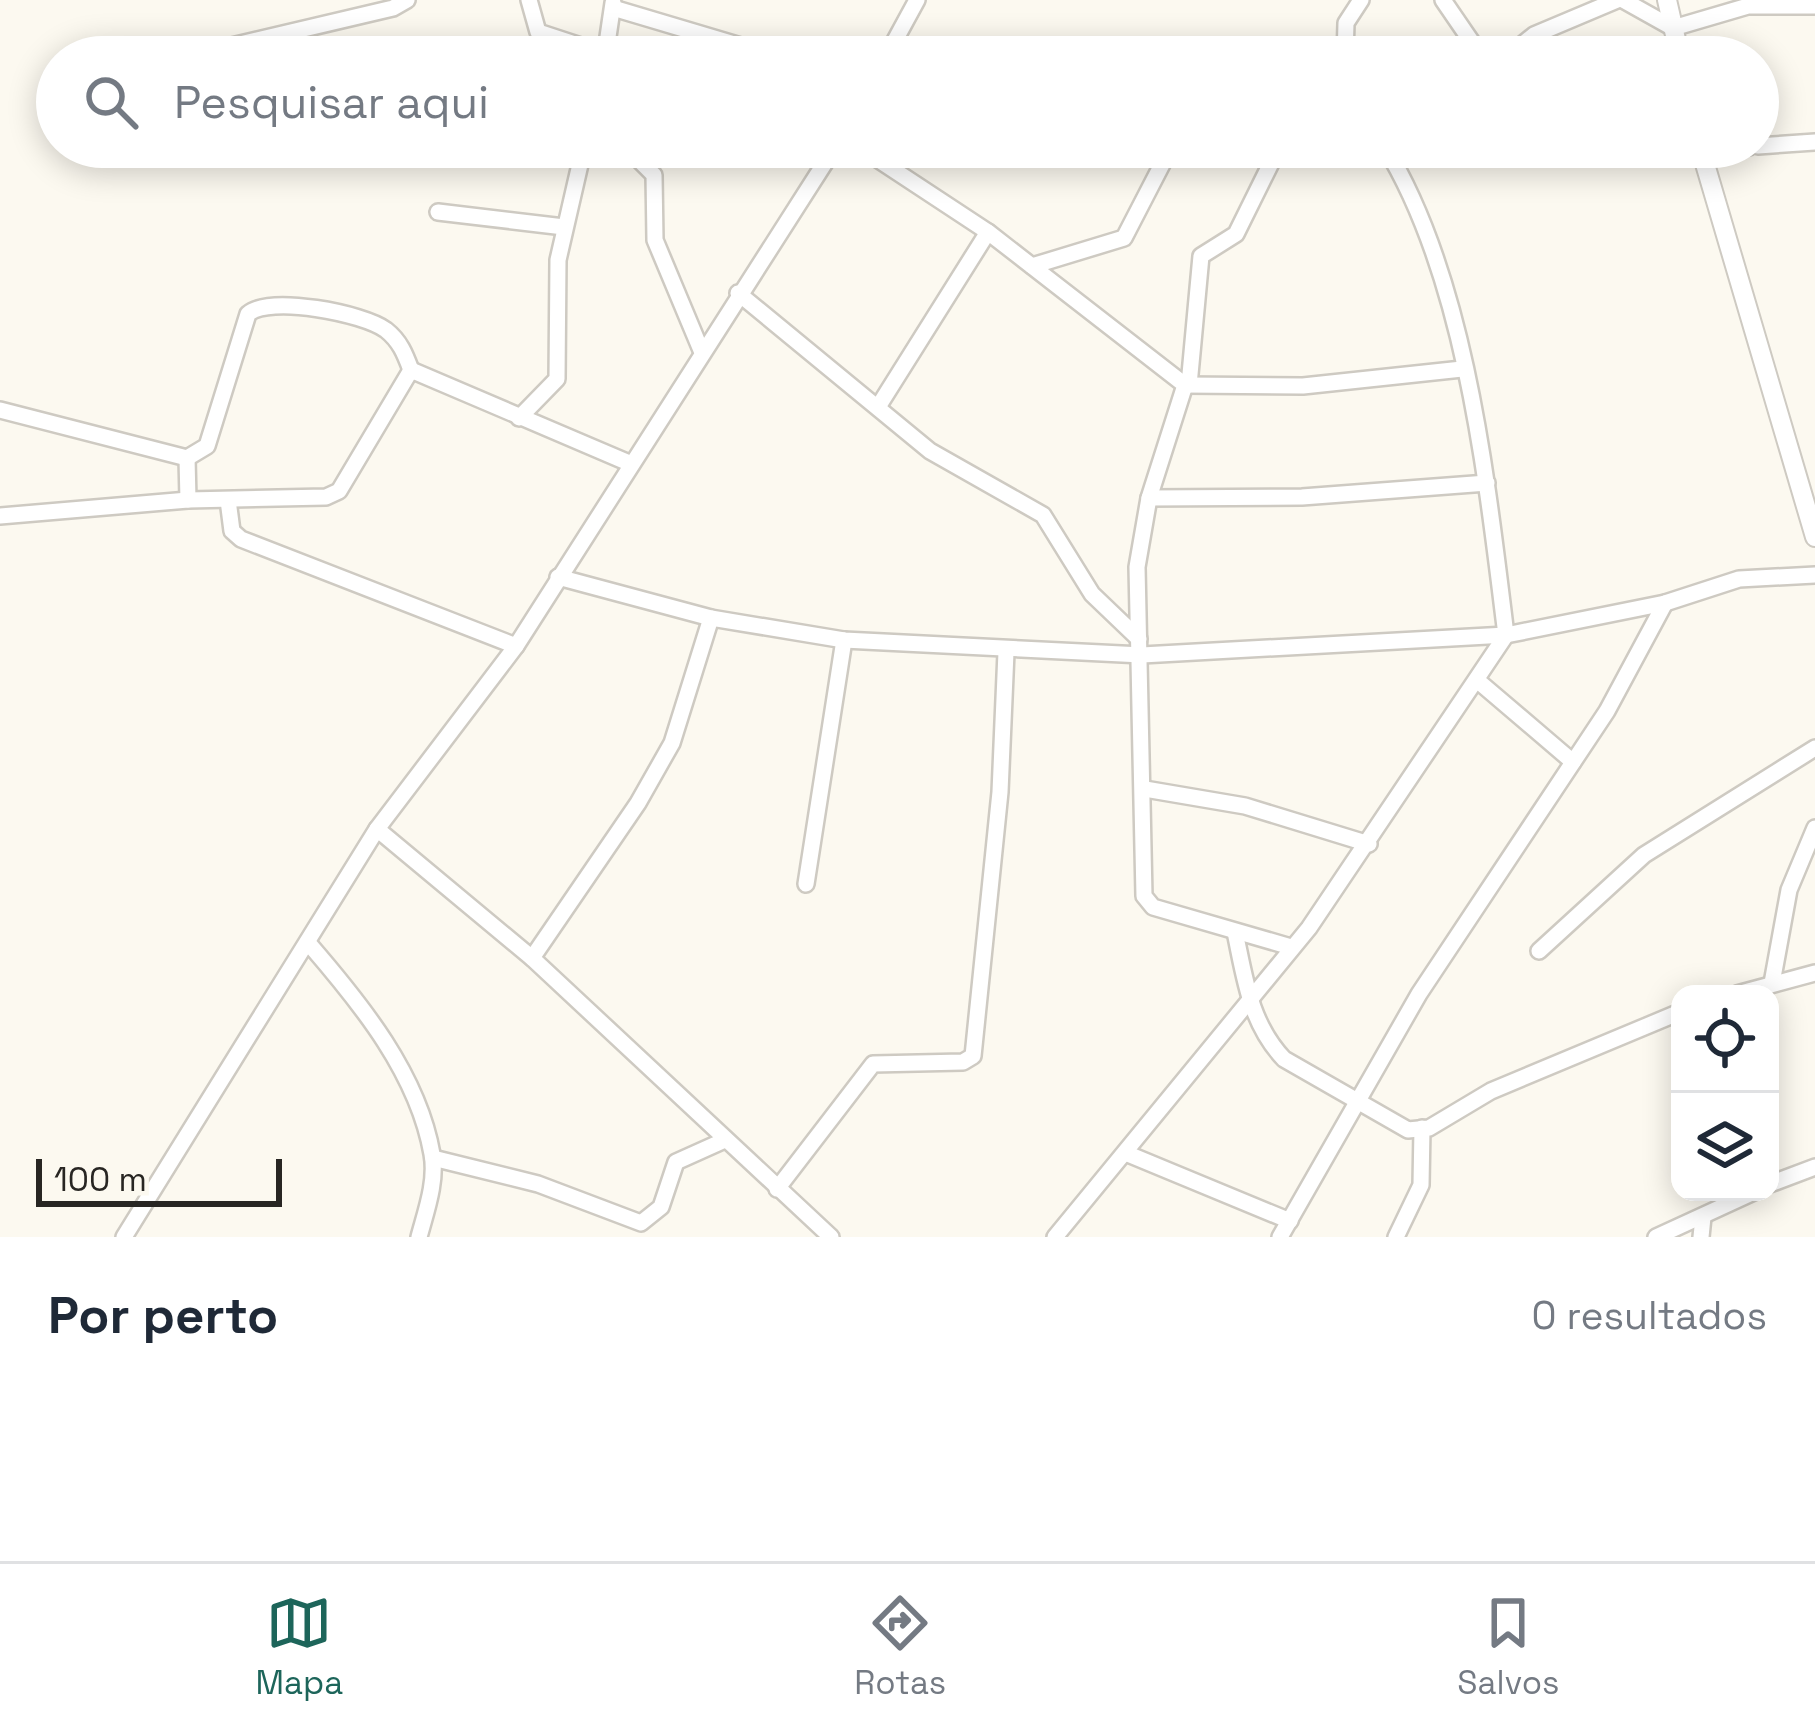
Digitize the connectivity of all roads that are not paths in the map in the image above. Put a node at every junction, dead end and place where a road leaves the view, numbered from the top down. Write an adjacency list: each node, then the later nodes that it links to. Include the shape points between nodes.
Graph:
1 (407, 0): 11 (street)
2 (529, 0): 12 (street, via 538,32)
3 (917, 0): 15 (street)
4 (1361, 0): 16 (street)
5 (1443, 0): 17 (street)
6 (1620, 0): 10 (street); 18 (street)
7 (1667, 0): 10 (street)
8 (613, 4): 13 (street); 14 (street)
9 (1815, 5): 10 (street, via 1748,6)
10 (1673, 28): 19 (street)
11 (274, 36)
12 (549, 36)
13 (608, 36)
14 (713, 36)
15 (897, 36)
16 (1346, 36)
17 (1468, 36)
18 (1533, 36)
19 (1675, 36)
20 (1815, 142): 21 (street)
21 (1779, 145)
22 (579, 168): 31 (street)
23 (647, 168): 35 (street, via 654,175 655,240)
24 (821, 168): 34 (street)
25 (891, 168): 32 (street)
26 (1161, 168): 33 (street, via 1124,238)
27 (1269, 168): 38 (street, via 1236,234 1202,256)
28 (1398, 168): 36 (street, via 1417,198)
29 (1705, 168): 49 (street)
30 (438, 212): 31 (street)
31 (564, 227): 41 (street, via 556,379)
32 (988, 232): 33 (street); 39 (street)
33 (1032, 266): 38 (street)
34 (738, 293): 35 (street); 39 (street)
35 (701, 350): 43 (street)
36 (1462, 369): 38 (street, via 1304,386); 44 (street)
37 (411, 370): 41 (street); 42 (street, via 382,327 343,313 257,306 207,446); 47 (street, via 339,491 313,500)
38 (1187, 385): 45 (street)
39 (878, 407): 57 (street, via 929,451 1043,514 1092,594)
40 (0, 410): 42 (street)
41 (519, 418): 43 (street)
42 (187, 458): 46 (street)
43 (629, 463): 51 (street)
44 (1487, 483): 45 (street); 54 (street)
45 (1149, 499): 57 (street, via 1137,567)
46 (188, 500): 47 (street); 48 (street)
47 (229, 500): 56 (street, via 232,531 242,539)
48 (0, 516)
49 (1815, 537)
50 (1815, 575): 52 (street, via 1739,579)
51 (558, 578): 53 (street); 56 (street)
52 (1665, 602): 54 (street); 61 (street)
53 (711, 618): 55 (street); 71 (street, via 672,742)
54 (1506, 635): 57 (street); 59 (street)
55 (844, 640): 58 (street); 66 (street)
56 (516, 646): 64 (street)
57 (1141, 648): 58 (street); 62 (street)
58 (1006, 652): 84 (street, via 973,1056 873,1064)
59 (1478, 681): 61 (street); 65 (street)
60 (1815, 748): 70 (street, via 1643,855)
61 (1573, 762): 77 (street)
62 (1145, 789): 65 (street, via 1245,806); 67 (street, via 1147,903)
63 (1815, 828): 73 (street, via 1789,890)
64 (377, 829): 68 (street); 71 (street)
65 (1369, 844): 69 (street)
66 (806, 884)
67 (1235, 932): 69 (street); 75 (street)
68 (310, 945): 81 (street, via 372,1018); 89 (street)
69 (1291, 947): 75 (street)
70 (1539, 951)
71 (532, 958): 79 (street)
72 (1815, 973): 73 (street)
73 (1772, 983): 74 (street)
74 (1766, 985)
75 (1251, 1004): 77 (street, via 1284,1059); 80 (street)
76 (1671, 1015): 78 (street)
77 (1356, 1103): 78 (street, via 1408,1130); 87 (street)
78 (1421, 1128): 94 (street, via 1421,1185)
79 (725, 1140): 81 (street, via 676,1162 661,1208 640,1223 538,1184); 84 (street)
80 (1128, 1154): 87 (street); 92 (street)
81 (433, 1158): 90 (street)
82 (1815, 1167): 83 (street)
83 (1779, 1181)
84 (777, 1189): 91 (street)
85 (1736, 1201): 86 (street)
86 (1703, 1217): 88 (street); 95 (street)
87 (1290, 1221): 93 (street)
88 (1662, 1236)
89 (124, 1237)
90 (419, 1237)
91 (831, 1237)
92 (1055, 1237)
93 (1280, 1237)
94 (1396, 1237)
95 (1701, 1237)

